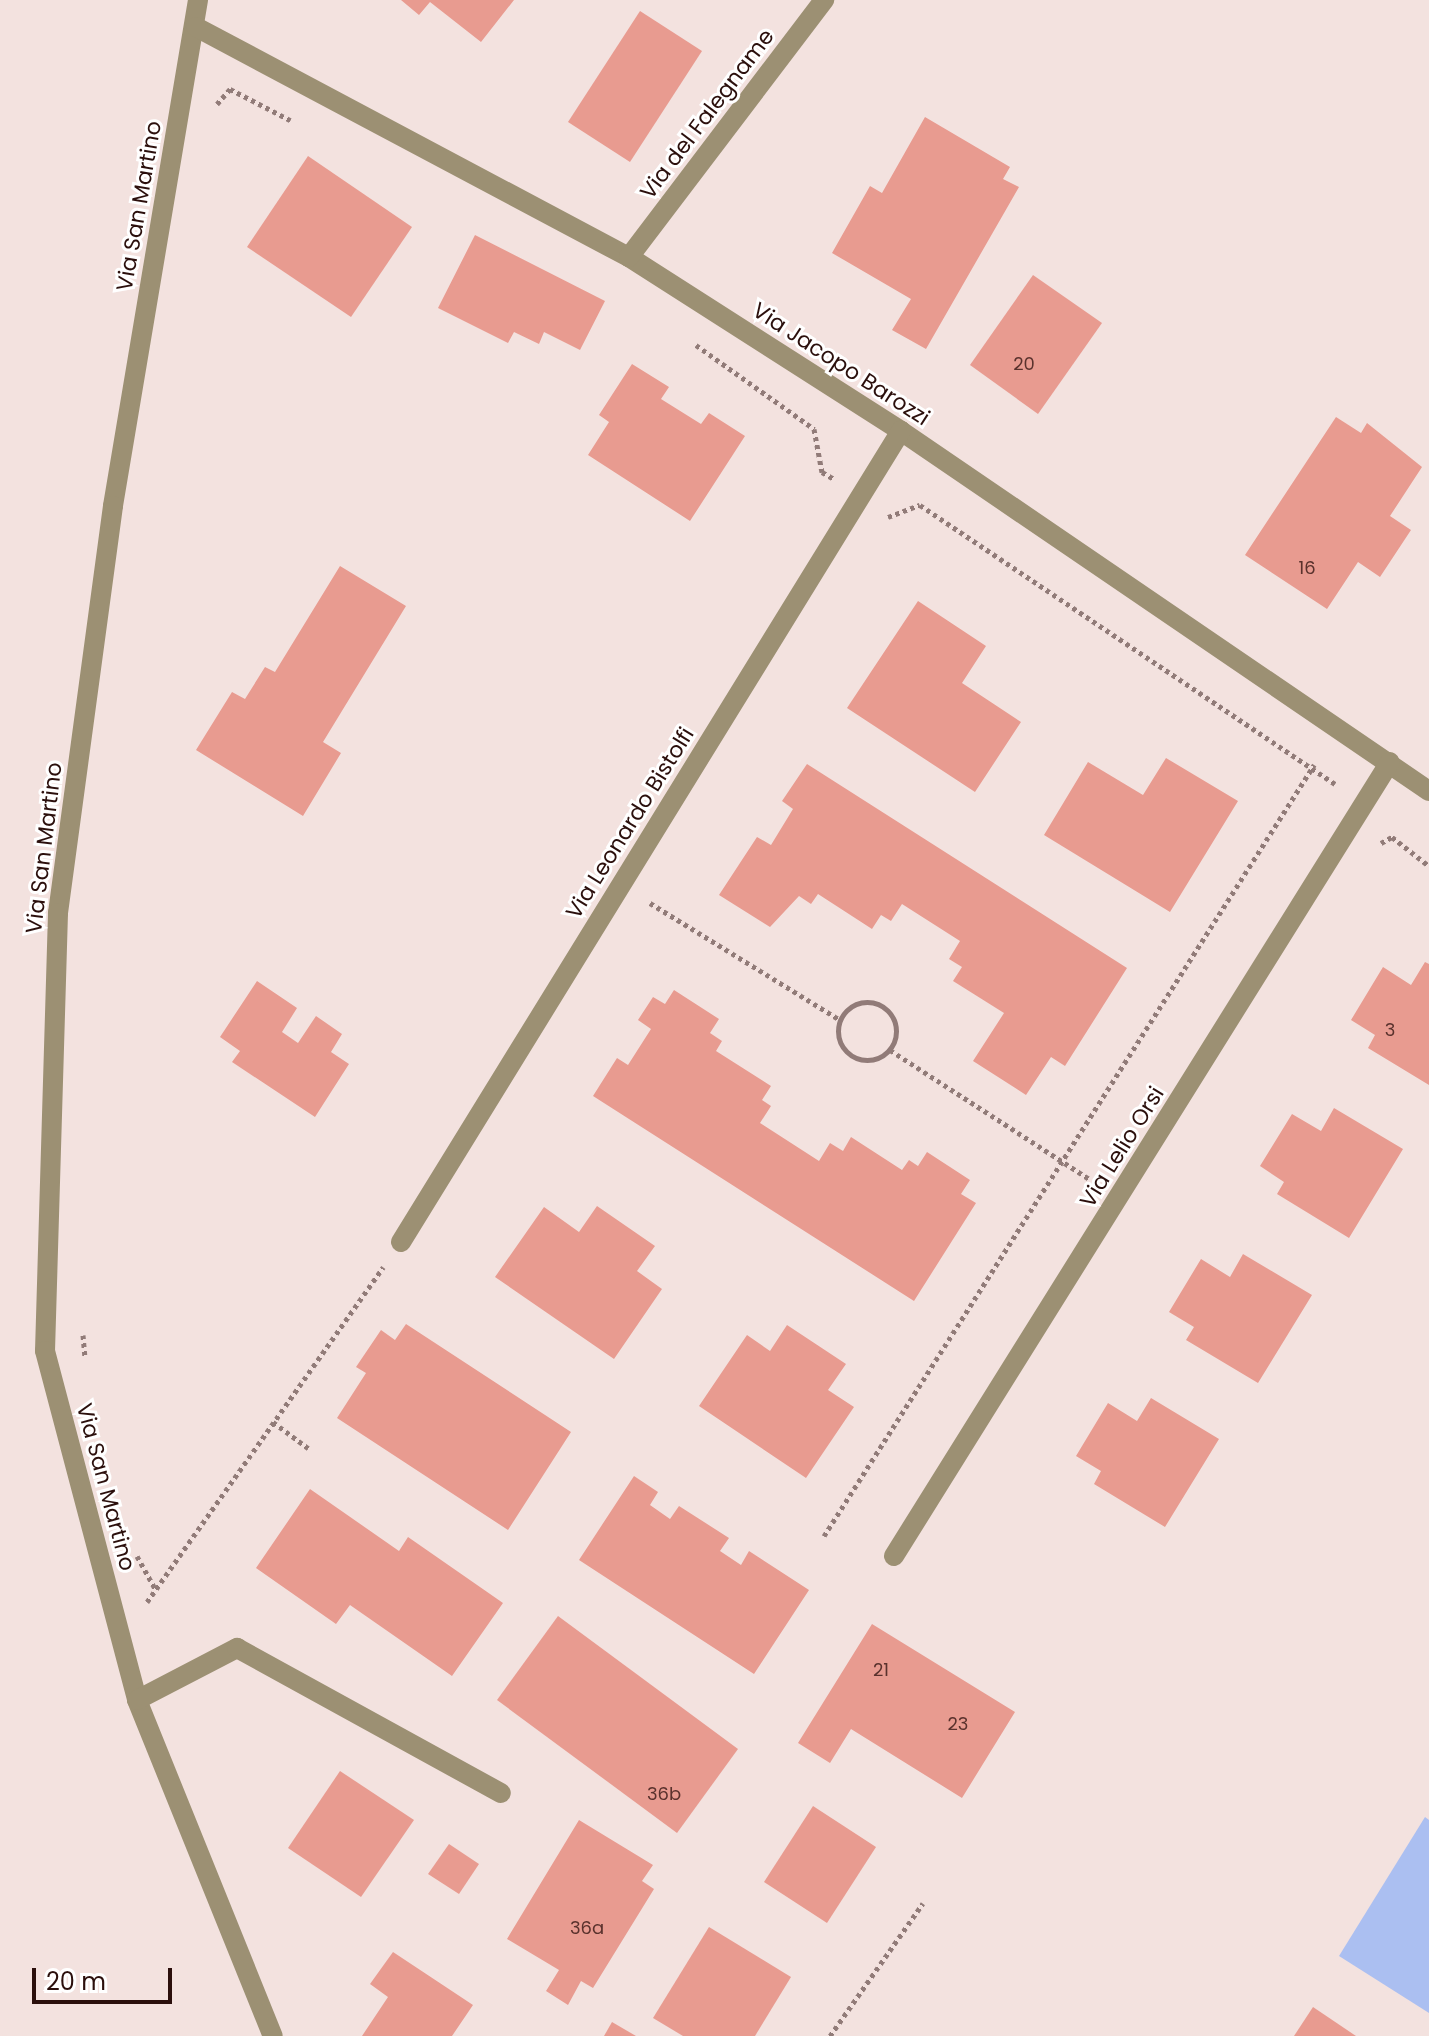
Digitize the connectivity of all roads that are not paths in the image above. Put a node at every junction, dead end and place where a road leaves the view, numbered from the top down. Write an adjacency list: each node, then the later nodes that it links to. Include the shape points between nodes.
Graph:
1 (198, 0): 3 (street, Via San Martino)
2 (824, 0): 4 (street, Via del Falegname)
3 (196, 27): 4 (street, Via Jacopo Barozzi); 10 (street, Via San Martino, via 113,506 58,913 45,1351)
4 (629, 257): 5 (street, Via Jacopo Barozzi)
5 (901, 431): 6 (street, Via Jacopo Barozzi); 8 (street, Via Leonardo Bistolfi)
6 (1390, 762): 7 (street, Via Jacopo Barozzi); 9 (street, Via Lelio Orsi)
7 (1429, 791)
8 (401, 1242)
9 (894, 1556)
10 (137, 1700): 11 (street, via 237,1648); 12 (street, Via San Martino)
11 (501, 1793)
12 (273, 2036)

